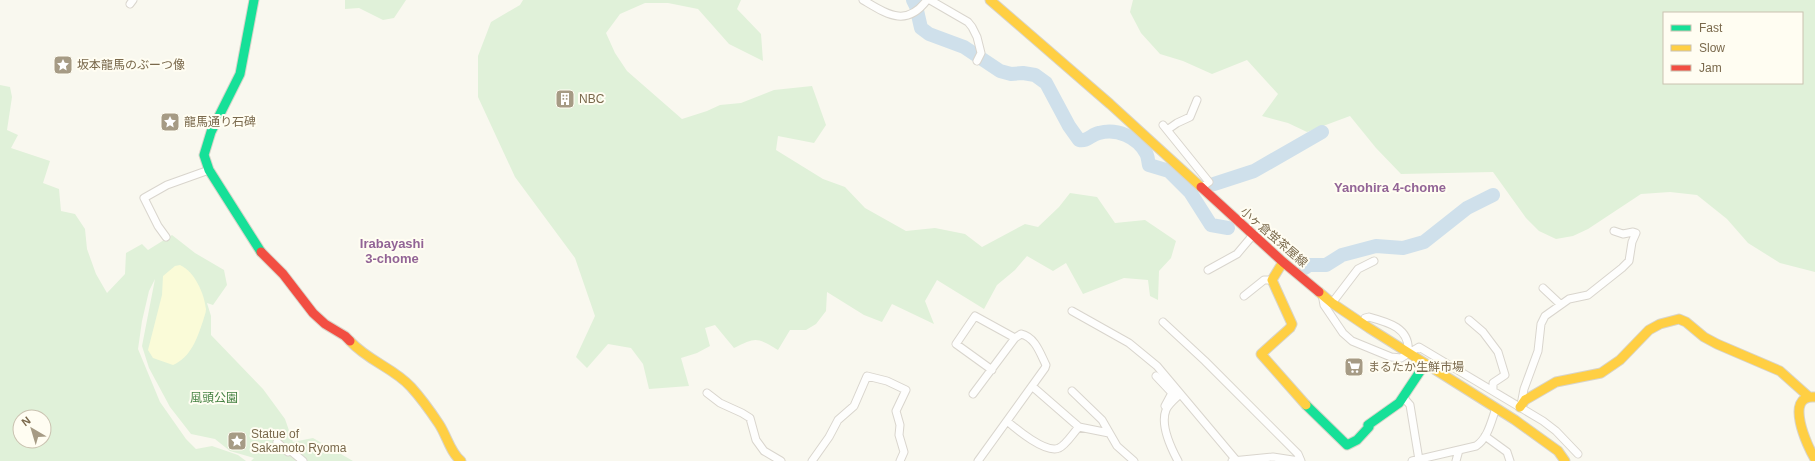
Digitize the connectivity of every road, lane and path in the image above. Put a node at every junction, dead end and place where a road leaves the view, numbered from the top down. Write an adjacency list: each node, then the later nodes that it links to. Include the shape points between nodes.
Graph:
1 (253, 0): 8 (street, via 240,74 211,132 204,155)
2 (863, 0): 3 (street, via 887,14 898,17 912,14)
3 (927, 0)
4 (930, 0): 6 (street, via 968,22 972,27 981,53)
5 (990, 0): 9 (street, 小ヶ倉蛍茶屋線)
6 (977, 61)
7 (1198, 100): 9 (street, via 1190,117 1165,127 1209,182)
8 (209, 170): 12 (street, via 167,185 144,198); 52 (street, via 262,253 284,274 313,313 345,336 364,355 400,376 412,388 440,426 456,457)
9 (1202, 187): 11 (street, 小ヶ倉蛍茶屋線)
10 (1614, 231): 21 (street, via 1623,234 1636,233 1629,261 1588,296 1569,299)
11 (1253, 235): 14 (street, 小ヶ倉蛍茶屋線); 15 (street, via 1237,254)
12 (166, 237)
13 (1374, 260): 20 (street, via 1358,269)
14 (1283, 262): 16 (street); 18 (street, 小ヶ倉蛍茶屋線)
15 (1208, 270)
16 (1272, 280): 19 (street, via 1264,280); 37 (street, via 1292,324 1261,354 1311,410 1347,445 1359,439 1368,425 1388,413)
17 (1543, 288): 21 (street)
18 (1322, 294): 20 (street, 小ヶ倉蛍茶屋線); 27 (street, via 1324,305 1343,334 1352,341 1391,357 1401,358)
19 (1244, 296)
20 (1332, 303): 27 (street, 小ヶ倉蛍茶屋線)
21 (1560, 304): 39 (street, via 1542,320 1538,351)
22 (1072, 311): 36 (street, via 1129,344 1157,366)
23 (1365, 318): 27 (street, via 1369,316 1382,320 1402,331 1409,344)
24 (1469, 320): 32 (street, via 1483,332 1498,352 1505,375 1493,383)
25 (1163, 322): 61 (street, via 1298,454)
26 (1015, 338): 29 (street); 29 (street, via 975,316 956,344); 31 (street, via 1021,334 1028,336 1046,365)
27 (1408, 353): 28 (street, 小ヶ倉蛍茶屋線); 32 (street, via 1419,347)
28 (1425, 364): 37 (street); 40 (street, 小ヶ倉蛍茶屋線)
29 (992, 370): 35 (street)
30 (1156, 376): 41 (street, via 1172,393 1165,404)
31 (1033, 387): 42 (street); 43 (street)
32 (1493, 390): 39 (street)
33 (1072, 392): 44 (street, via 1102,420)
34 (707, 393): 53 (street, via 720,403 750,418 756,440 764,451)
35 (974, 394)
36 (1180, 394): 41 (street); 59 (street)
37 (1403, 397): 50 (street, via 1410,405)
38 (1812, 397): 39 (street, via 1780,372 1717,344 1679,319 1649,330 1620,360 1601,373 1556,382 1525,400); 49 (street, via 1801,401 1798,408)
39 (1520, 407): 48 (street, via 1556,431)
40 (1496, 408): 45 (street); 64 (street, 小ヶ倉蛍茶屋線, via 1545,441 1558,451)
41 (1166, 410): 58 (street, via 1168,440)
42 (1007, 421): 43 (street, via 1033,442 1054,448 1061,447); 56 (street)
43 (1079, 426): 44 (street)
44 (1109, 433): 57 (street)
45 (1485, 436): 47 (street, via 1476,446); 63 (street, via 1507,452)
46 (277, 442): 51 (street)
47 (1459, 450): 50 (street); 62 (street)
48 (1578, 454)
49 (1815, 459)
50 (1416, 460)
51 (303, 461)
52 (461, 461)
53 (781, 461)
54 (812, 461): 55 (street, via 838,420 854,406 867,376 887,381 906,390 895,415 900,425 899,435 904,452)
55 (900, 461)
56 (978, 461)
57 (1134, 461)
58 (1178, 461)
59 (1234, 461): 60 (street, via 1273,457)
60 (1294, 461): 61 (street)
61 (1300, 461)
62 (1456, 461)
63 (1510, 461)
64 (1565, 461)

